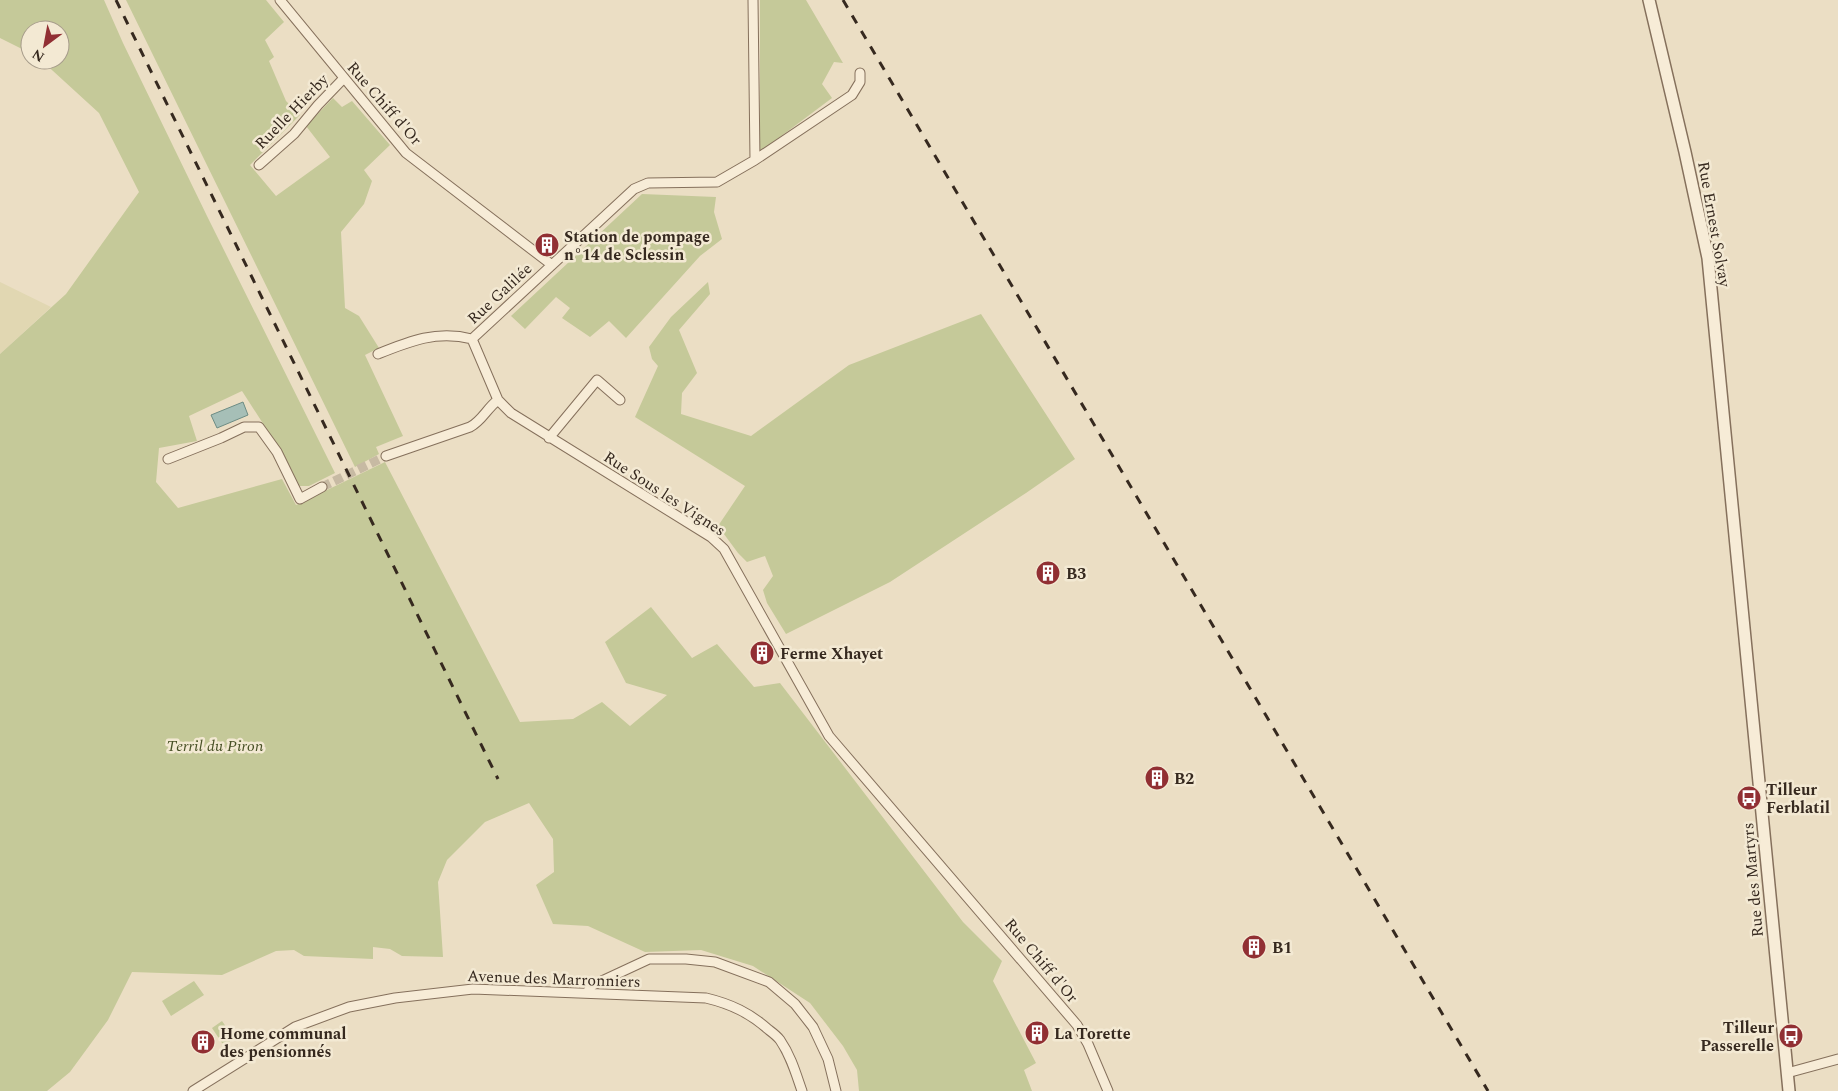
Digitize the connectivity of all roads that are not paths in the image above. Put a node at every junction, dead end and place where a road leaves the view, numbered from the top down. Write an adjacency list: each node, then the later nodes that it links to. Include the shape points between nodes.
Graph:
1 (280, 0): 5 (street, Rue Chiff d'Or)
2 (753, 0): 6 (street)
3 (1649, 0): 17 (street, Rue Ernest Solvay, via 1708,258)
4 (860, 74): 6 (street, Rue Galilée, via 860,82 852,95)
5 (344, 78): 7 (street, Ruelle Hierby, via 294,134); 8 (street, Rue Chiff d'Or, via 406,153)
6 (755, 160): 8 (street, Rue Galilée, via 717,182 648,183 634,189)
7 (259, 165)
8 (552, 265): 9 (street, Rue Galilée)
9 (472, 339): 10 (street, Rue Galilée, via 435,335); 11 (street, Rue Sous les Vignes)
10 (378, 354)
11 (498, 400): 13 (street, Rue Sous les Vignes, via 511,413); 14 (street, via 470,427)
12 (620, 400): 13 (street, via 597,380)
13 (549, 438): 18 (street, Rue Sous les Vignes, via 711,537 724,549 829,736)
14 (386, 456)
15 (168, 459): 16 (street, via 244,427 259,427 300,499)
16 (322, 487)
17 (1733, 516): 21 (street, Rue des Martyrs)
18 (955, 882): 25 (street, Rue Chiff d'Or, via 1077,1025)
19 (587, 993): 22 (street, Avenue des Marronniers, via 472,989 349,1006 294,1027); 23 (street, Avenue des Marronniers, via 706,998 738,1008 780,1039); 24 (street, via 591,986 649,960 716,962 741,970 769,982 795,1004 813,1027 828,1059)
20 (1838, 1059): 21 (street)
21 (1787, 1073): 26 (street, Rue des Martyrs)
22 (197, 1089)
23 (802, 1091)
24 (836, 1091)
25 (1108, 1091)
26 (1789, 1091)

